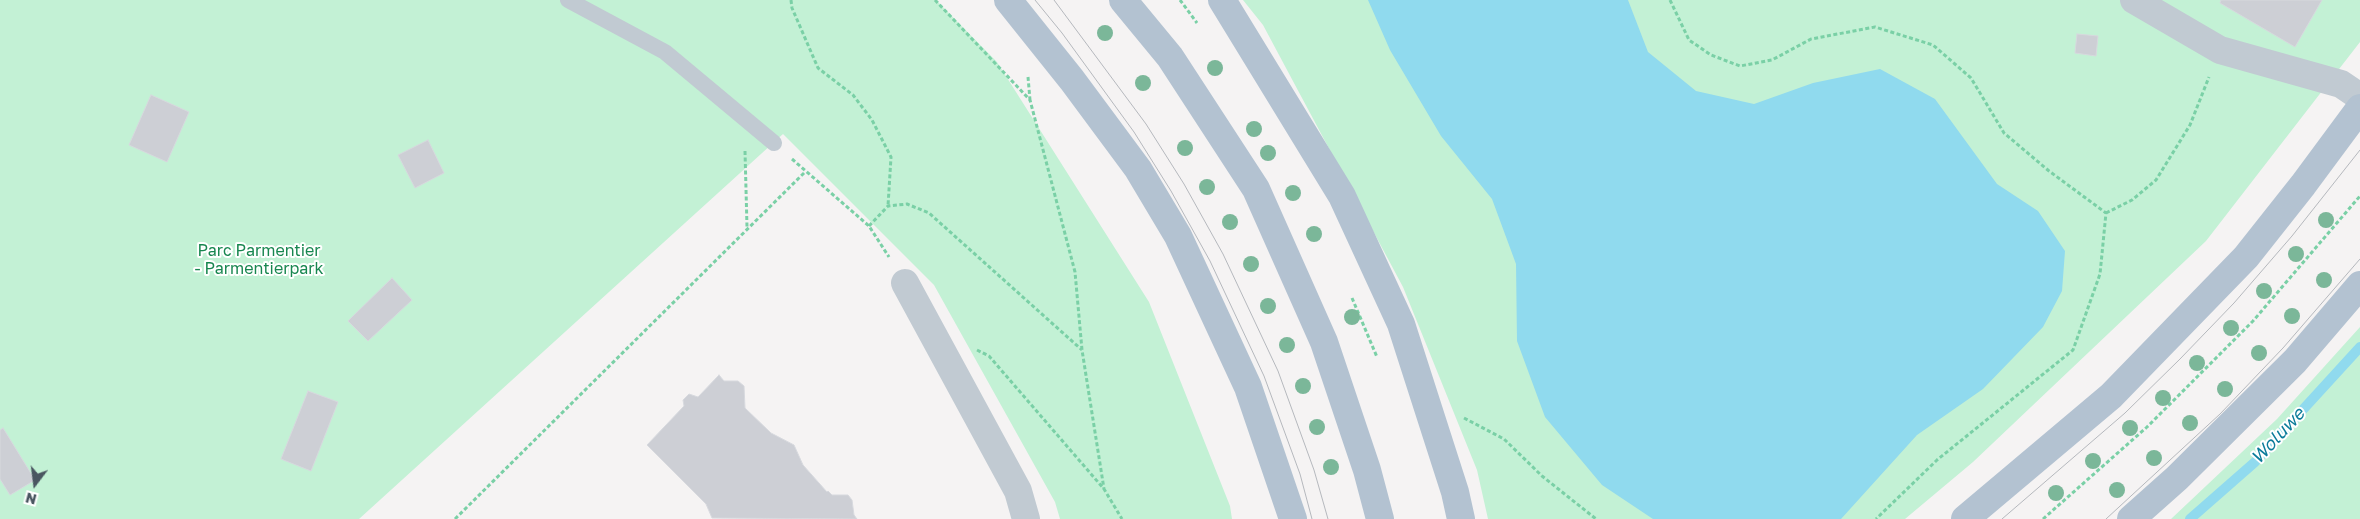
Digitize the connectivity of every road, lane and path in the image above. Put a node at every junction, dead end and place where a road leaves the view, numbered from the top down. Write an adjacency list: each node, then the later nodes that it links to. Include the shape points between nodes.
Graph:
1 (568, 0): 14 (lane, via 665,52)
2 (791, 0): 18 (path, via 818,68 853,95 872,120 891,157)
3 (935, 0): 26 (path, via 1030,100 1075,272)
4 (1008, 0): 33 (main road, via 1138,169 1178,236 1248,387)
5 (1123, 0): 34 (main road, via 1170,57 1256,189 1324,342)
6 (1180, 0): 10 (path)
7 (1222, 0): 28 (main road, via 1342,196 1401,324)
8 (1670, 0): 19 (path, via 1689,40 1711,55 1740,66 1772,60 1810,39 1875,26 1933,45 1971,78 2004,133 2048,171)
9 (2134, 0): 11 (street)
10 (1198, 25)
11 (2220, 50): 12 (street, via 2341,84); 19 (path, via 2190,125 2156,180 2132,200)
12 (2360, 98)
13 (2360, 108): 38 (main road, via 2239,264 2111,396)
14 (744, 119): 15 (lane); 21 (path)
15 (774, 143): 16 (path)
16 (805, 172): 20 (path); 21 (path)
17 (2360, 196): 39 (path, via 2253,321 2147,426)
18 (888, 206): 20 (path); 26 (path, via 907,204 929,213)
19 (2106, 213): 37 (path, via 2100,274 2074,350 1937,460)
20 (869, 226): 22 (path)
21 (747, 228): 30 (path)
22 (905, 283): 31 (street, via 1018,491)
23 (2360, 285): 40 (main road, via 2296,361)
24 (1351, 295): 27 (path)
25 (971, 347): 29 (path, via 989,356)
26 (1082, 350): 29 (path)
27 (1380, 366)
28 (1424, 396): 35 (main road); 36 (path, via 1504,440 1542,476)
29 (1104, 489): 32 (path)
30 (455, 519)
31 (1026, 519)
32 (1122, 519)
33 (1293, 519)
34 (1380, 519)
35 (1461, 519)
36 (1596, 519)
37 (1876, 519)
38 (1965, 519)
39 (2043, 519)
40 (2131, 519)

